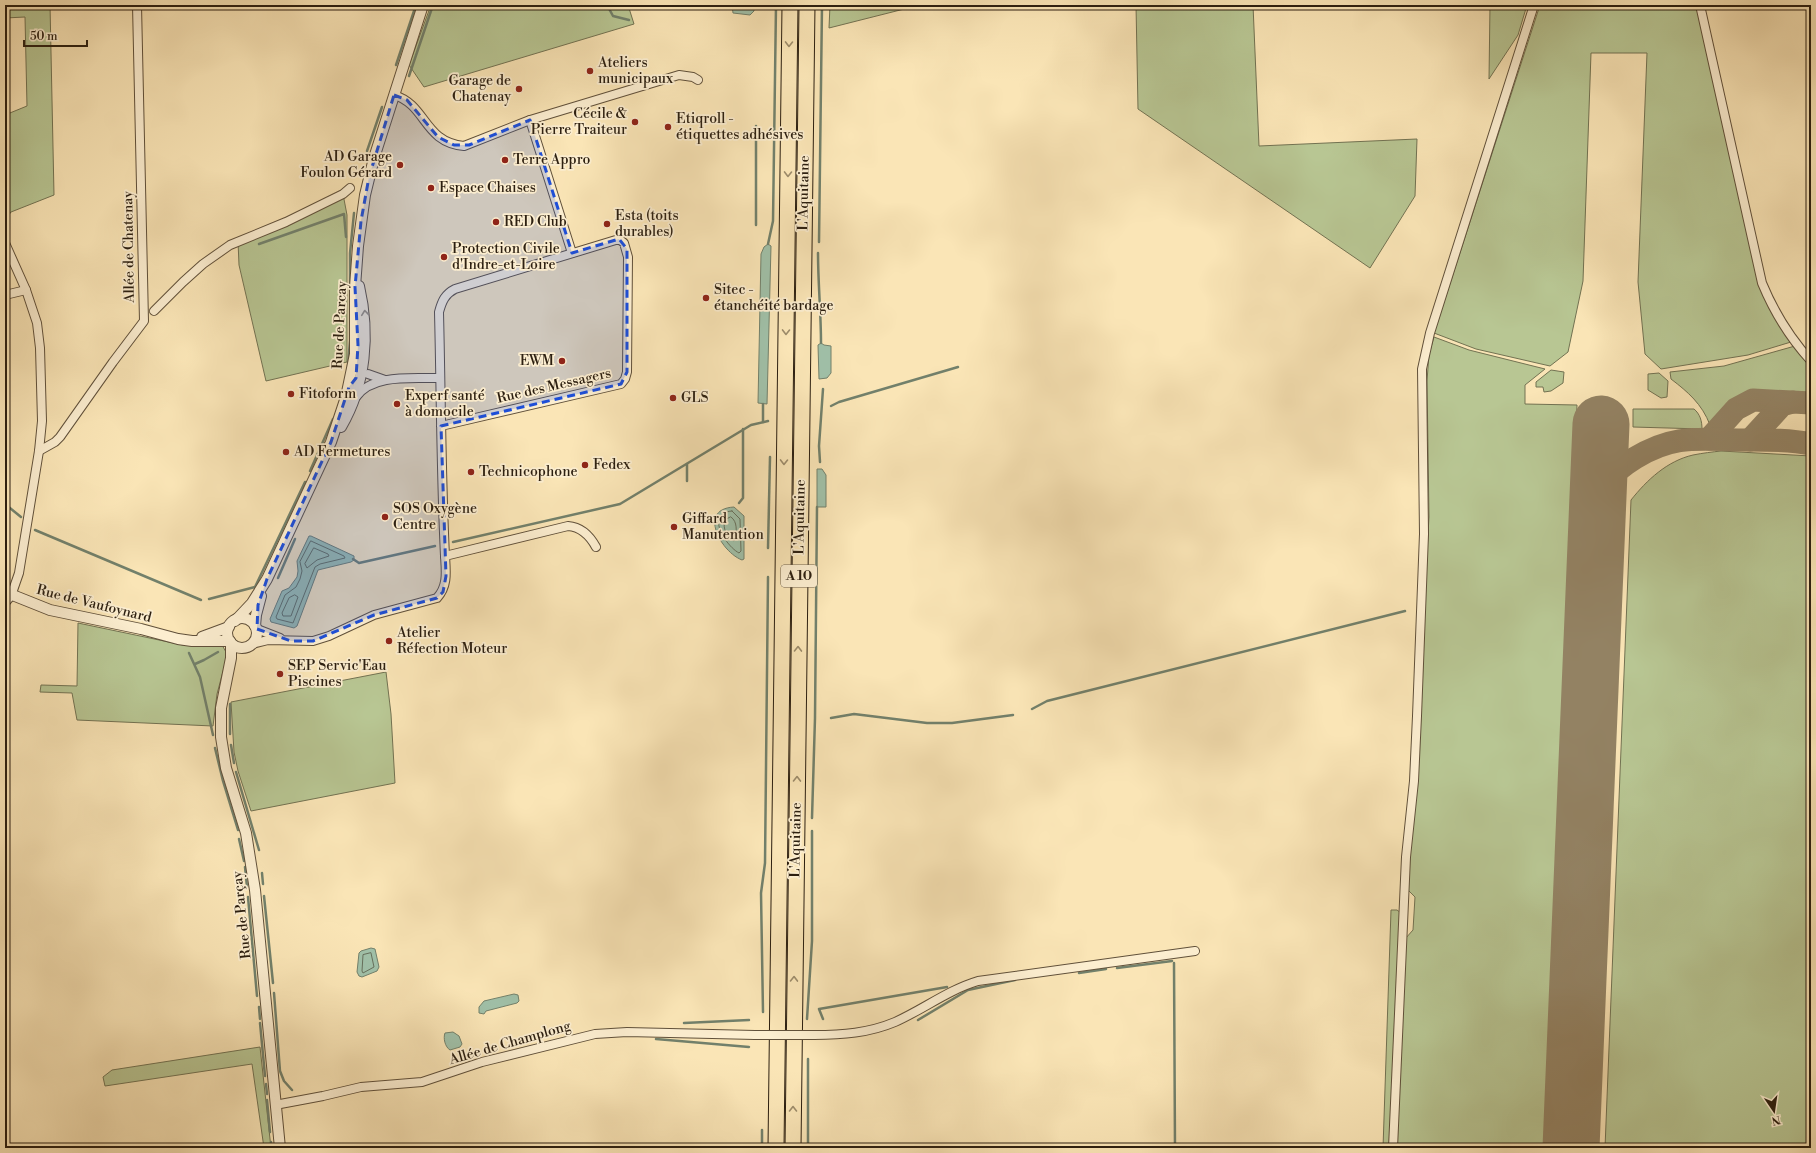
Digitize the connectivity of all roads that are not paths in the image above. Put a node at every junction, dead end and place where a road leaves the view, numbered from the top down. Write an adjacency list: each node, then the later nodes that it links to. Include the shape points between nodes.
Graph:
1 (137, 5): 17 (street, Allée de Chatenay)
2 (423, 5): 8 (street)
3 (790, 5): 42 (highway, L'Aquitaine / A 10, one-way to 42)
4 (807, 5): 43 (highway, L'Aquitaine / A 10, one-way to 4)
5 (1534, 5): 44 (street, via 1430,333 1422,369 1424,534 1414,781 1406,858)
6 (1700, 5): 18 (street, via 1762,283 1770,303 1791,337)
7 (698, 80): 9 (street, via 679,74)
8 (394, 96): 9 (street, via 407,100 438,137 459,146 469,145); 13 (street, via 369,177 361,221)
9 (530, 120): 12 (street)
10 (350, 188): 17 (street, via 343,194 286,222 230,245 193,273)
11 (5, 243): 14 (street)
12 (572, 252): 20 (street, via 455,289 446,296 439,312); 25 (street, Rue des Messagers, via 619,238 624,243 628,257 625,379 615,387)
13 (357, 268): 16 (street, Rue de Parcay); 19 (street, Rue de Parcay, one-way to 13, via 365,319)
14 (26, 290): 15 (street); 27 (street, via 37,323 40,348 42,421)
15 (5, 295)
16 (355, 320): 19 (street); 23 (street, Rue de Parcay, via 355,354)
17 (144, 321): 27 (street, Allée de Chatenay, via 60,436)
18 (1811, 361)
19 (362, 375): 21 (street); 22 (street); 23 (street); 24 (street, Rue de Parcay)
20 (440, 378): 21 (street); 25 (street)
21 (385, 380): 22 (street)
22 (372, 385): 24 (street)
23 (349, 387): 26 (street, Rue de Parcay)
24 (356, 397): 26 (street, Rue de Parcay)
25 (441, 426): 29 (street)
26 (331, 442): 30 (street, Rue de Parcay)
27 (39, 451): 31 (street, via 19,573)
28 (596, 547): 29 (street, via 583,531 568,526)
29 (445, 556): 35 (street, via 445,585 437,598 374,615 330,636 313,641)
30 (267, 579): 32 (street, Rue de Parcay, via 252,603); 33 (street, Rue de Parcay, via 258,605)
31 (7, 597): 34 (street, Rue de Vaufoynard, via 50,610)
32 (232, 624): 33 (street, via 244,619 249,620); 34 (street, Rue de Vaufoynard, via 206,636); 36 (street, via 228,634)
33 (256, 628): 35 (street); 37 (street, via 257,637)
34 (178, 639): 36 (street, Rue de Vaufoynard)
35 (291, 641): 37 (street, via 268,640)
36 (231, 642): 37 (street, via 239,648); 38 (street, Rue de Parçay)
37 (250, 646): 38 (street, Rue de Parçay, via 238,657)
38 (226, 682): 40 (street, Rue de Parçay, via 221,708 221,737 226,768 246,833 255,890)
39 (1195, 951): 40 (street, Allée de Champlong, bridge, via 978,981 885,1026 851,1034 595,1034 482,1062 422,1082 361,1087)
40 (275, 1105): 41 (street, Rue de Parçay)
41 (280, 1148)
42 (776, 1148)
43 (793, 1148)
44 (1394, 1148)

